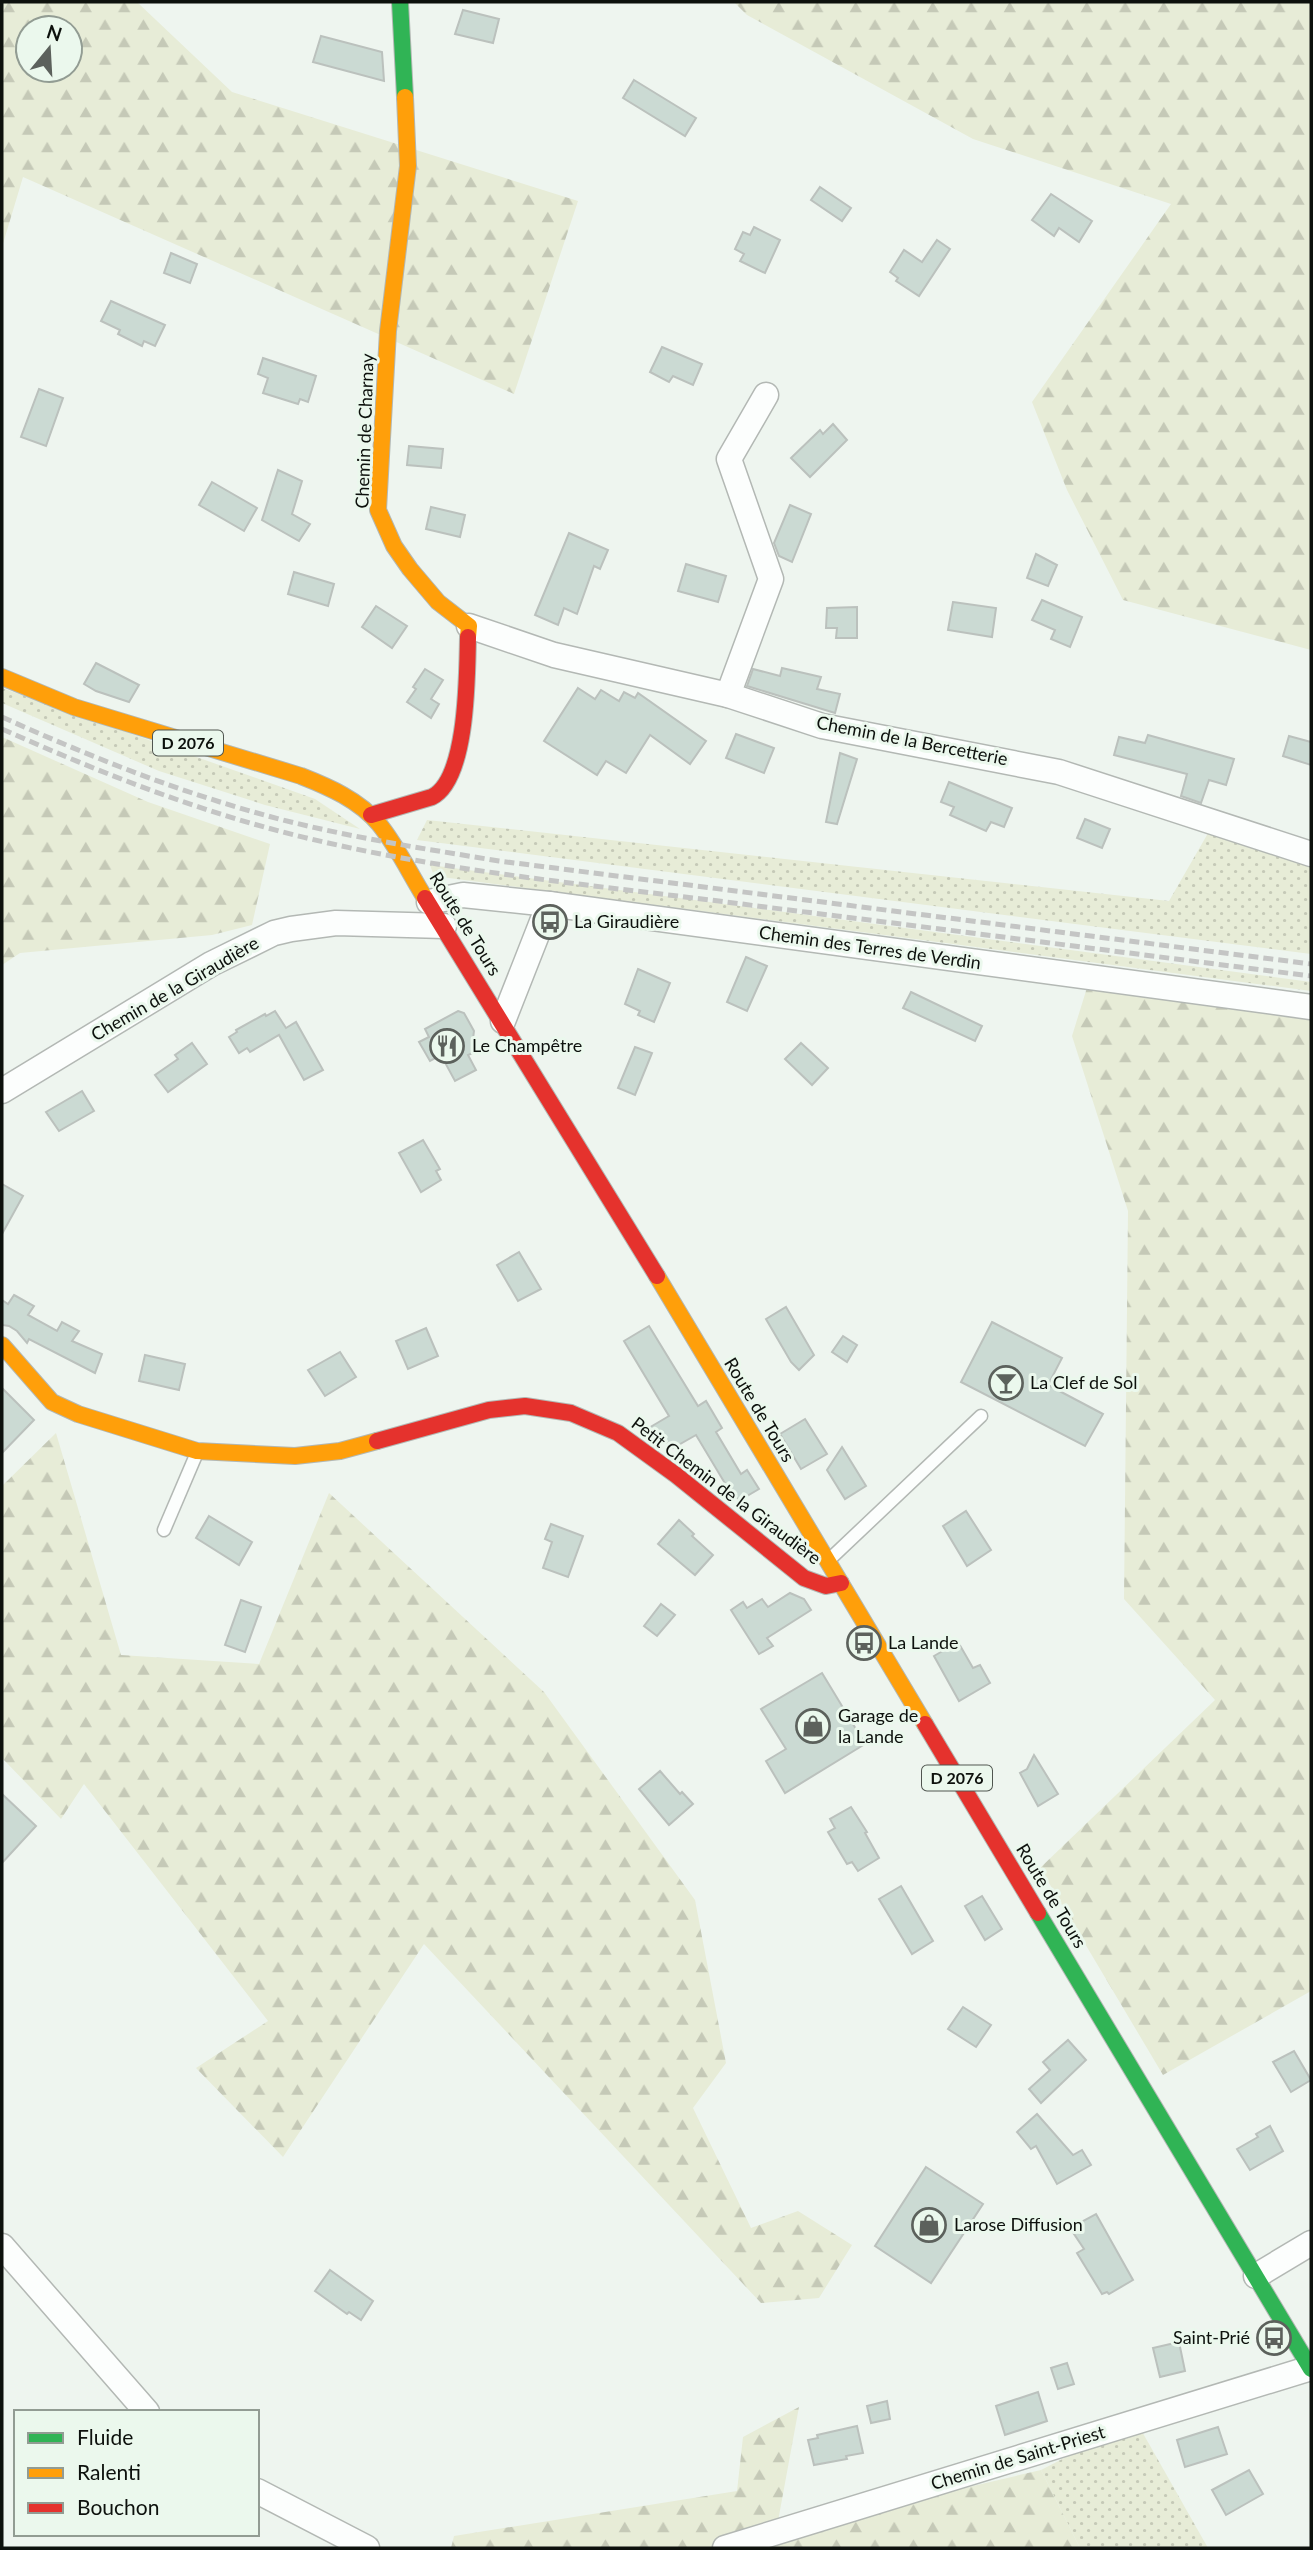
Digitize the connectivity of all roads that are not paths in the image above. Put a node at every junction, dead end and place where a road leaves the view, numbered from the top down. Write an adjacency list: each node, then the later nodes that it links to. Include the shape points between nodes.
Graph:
1 (400, 2): 3 (main road, Chemin de Charnay, via 408,166 388,331 378,510 410,569 438,602)
2 (766, 395): 5 (street, via 729,459 771,579)
3 (469, 626): 5 (street, Chemin de la Bercetterie, via 554,655); 6 (main road, via 461,741 451,780 439,794)
4 (2, 677): 6 (main road, Route de Tours / D 2076, via 74,707 301,776)
5 (728, 695): 7 (street, Chemin de la Bercetterie, via 822,726 1059,772)
6 (371, 815): 8 (main road, Route de Tours / D 2076)
7 (1311, 854)
8 (429, 902): 9 (street, Chemin des Terres de Verdin, via 463,895); 10 (main road, Route de Tours / D 2076)
9 (548, 904): 11 (street, Chemin des Terres de Verdin); 12 (street)
10 (444, 926): 12 (main road, Route de Tours / D 2076); 13 (street, Chemin de la Giraudière, via 336,923 274,933 211,964)
11 (1311, 1007)
12 (503, 1021): 18 (main road, Route de Tours / D 2076)
13 (2, 1091)
14 (2, 1345): 16 (main road, Petit Chemin de la Giraudière, via 52,1402)
15 (981, 1416): 18 (lane)
16 (197, 1451): 17 (lane); 19 (main road, Petit Chemin de la Giraudière, via 295,1456 340,1451 489,1410 525,1406 571,1413 618,1433 804,1578 826,1586)
17 (164, 1530)
18 (828, 1561): 19 (main road, Route de Tours / D 2076)
19 (841, 1583): 22 (main road, Route de Tours / D 2076)
20 (1311, 2243): 22 (street)
21 (2, 2246): 24 (street)
22 (1256, 2276): 23 (main road, Route de Tours / D 2076)
23 (1311, 2369): 27 (street, Chemin de Saint-Priest)
24 (145, 2410)
25 (259, 2492): 26 (street)
26 (368, 2548)
27 (724, 2548)

